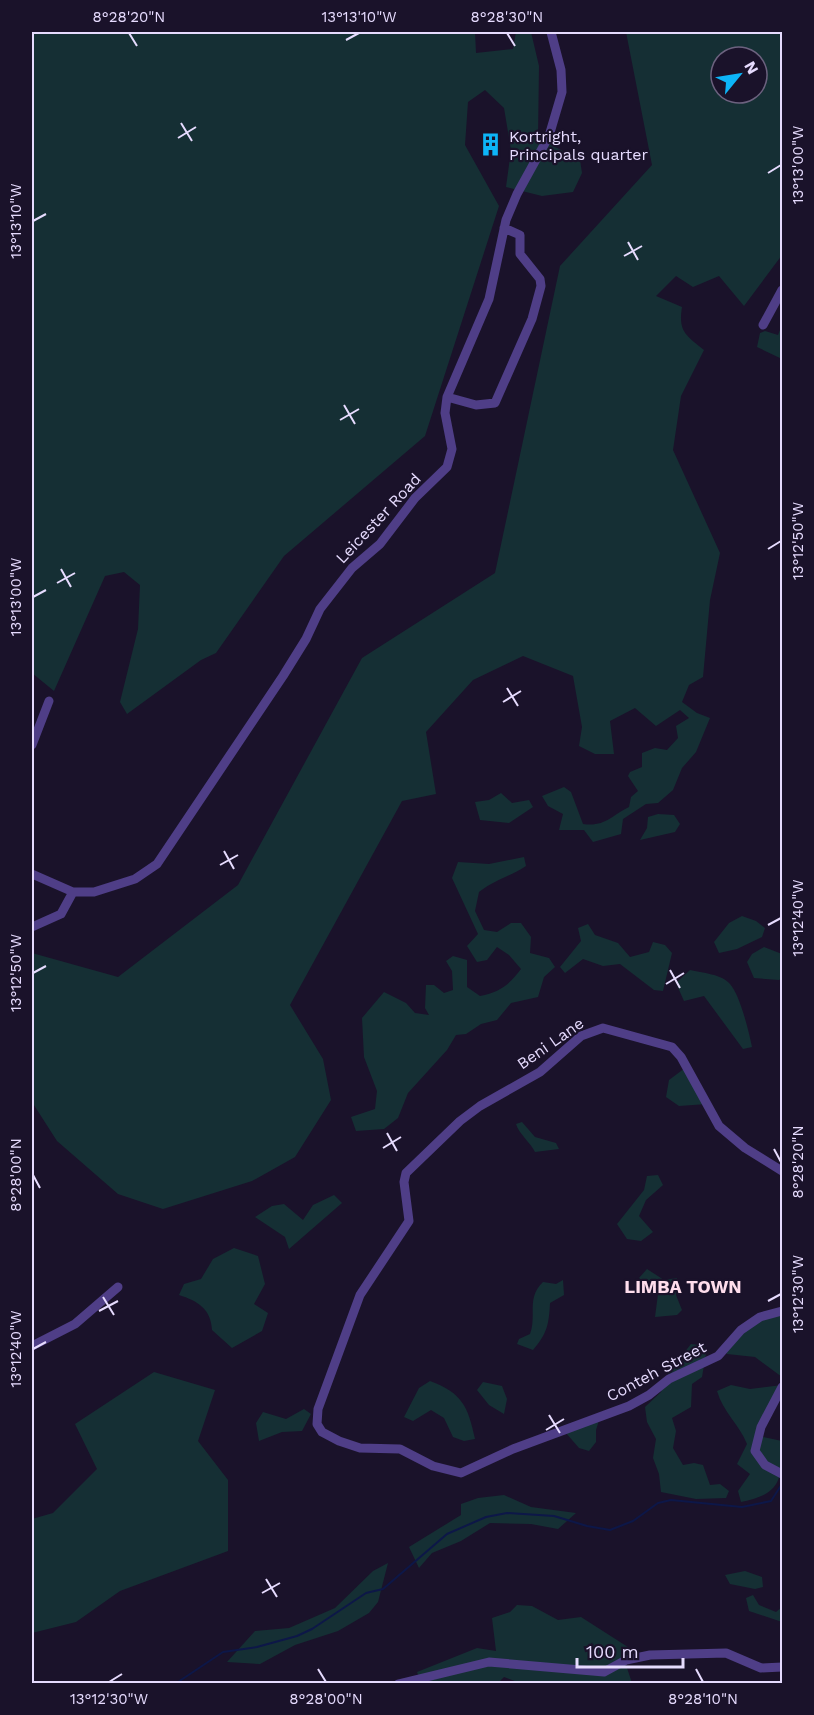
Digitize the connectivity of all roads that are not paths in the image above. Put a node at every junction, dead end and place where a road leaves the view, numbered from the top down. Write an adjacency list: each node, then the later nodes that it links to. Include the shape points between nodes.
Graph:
1 (551, 32): 2 (street, Leicester Road, via 561,70 561,92 549,136 517,194)
2 (504, 228): 5 (street, Leicester Road, via 489,299); 5 (street, via 520,235 520,254 540,279 532,319 495,403 476,405)
3 (783, 290): 4 (street)
4 (764, 325)
5 (447, 397): 9 (street, Leicester Road, via 452,449 447,467 415,498 380,544 352,568 320,609 283,676 161,859 148,872 119,886)
6 (49, 701): 7 (street)
7 (32, 745)
8 (32, 874): 9 (street, Leicester Road)
9 (74, 892): 10 (street, via 61,914)
10 (32, 927)
11 (783, 1171): 16 (street, Beni Lane, via 745,1148 719,1126 672,1047 603,1028 581,1036 540,1072 480,1106 410,1168 404,1178 409,1221 349,1318 316,1416 322,1432 339,1441 360,1448)
12 (118, 1287): 14 (street, via 75,1324)
13 (783, 1311): 16 (street, Conteh Street, via 760,1317 741,1330 718,1356 669,1379 629,1406 513,1449 461,1473 433,1466)
14 (32, 1346)
15 (783, 1387): 17 (street, via 761,1427 755,1451 765,1466)
16 (400, 1449)
17 (781, 1474)
18 (783, 1667): 19 (street, via 761,1668 726,1653 650,1655 626,1660 604,1672 489,1662)
19 (398, 1683)

